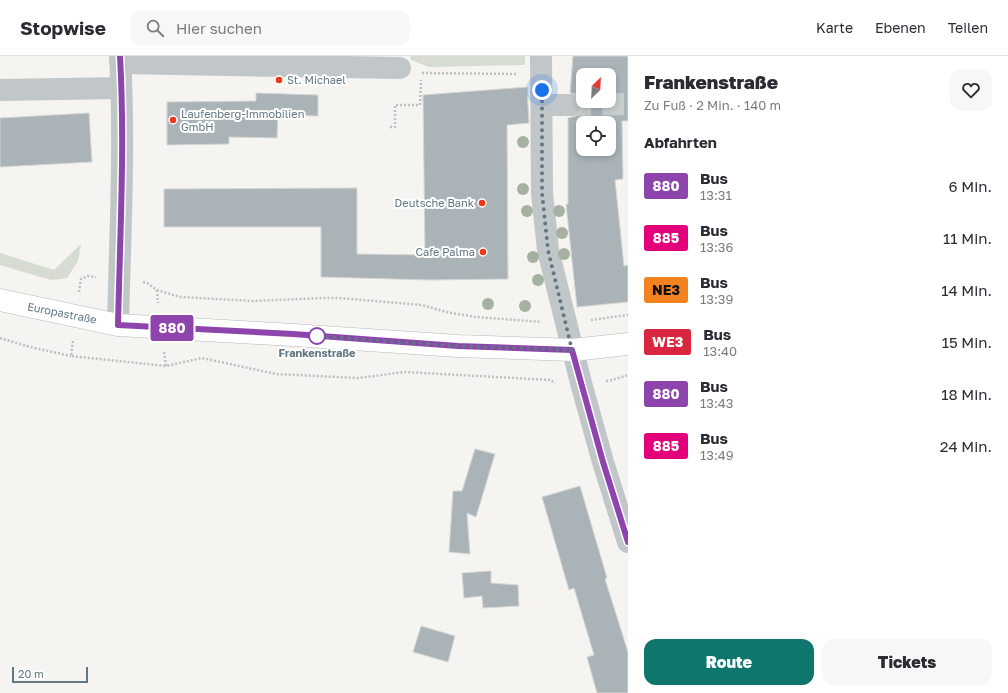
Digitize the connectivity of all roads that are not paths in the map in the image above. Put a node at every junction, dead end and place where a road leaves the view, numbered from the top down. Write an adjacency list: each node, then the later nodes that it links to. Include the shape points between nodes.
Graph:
1 (120, 59): 3 (street); 4 (street)
2 (541, 65): 6 (street)
3 (400, 68)
4 (121, 88): 5 (street); 9 (street)
5 (0, 90)
6 (542, 105): 7 (street); 11 (street, via 542,193 548,250)
7 (569, 105)
8 (0, 300): 9 (main road, Europastraße)
9 (118, 325): 11 (main road, Europastraße, via 458,346)
10 (628, 344): 11 (main road, Europastraße)
11 (572, 350): 12 (street)
12 (628, 542)

